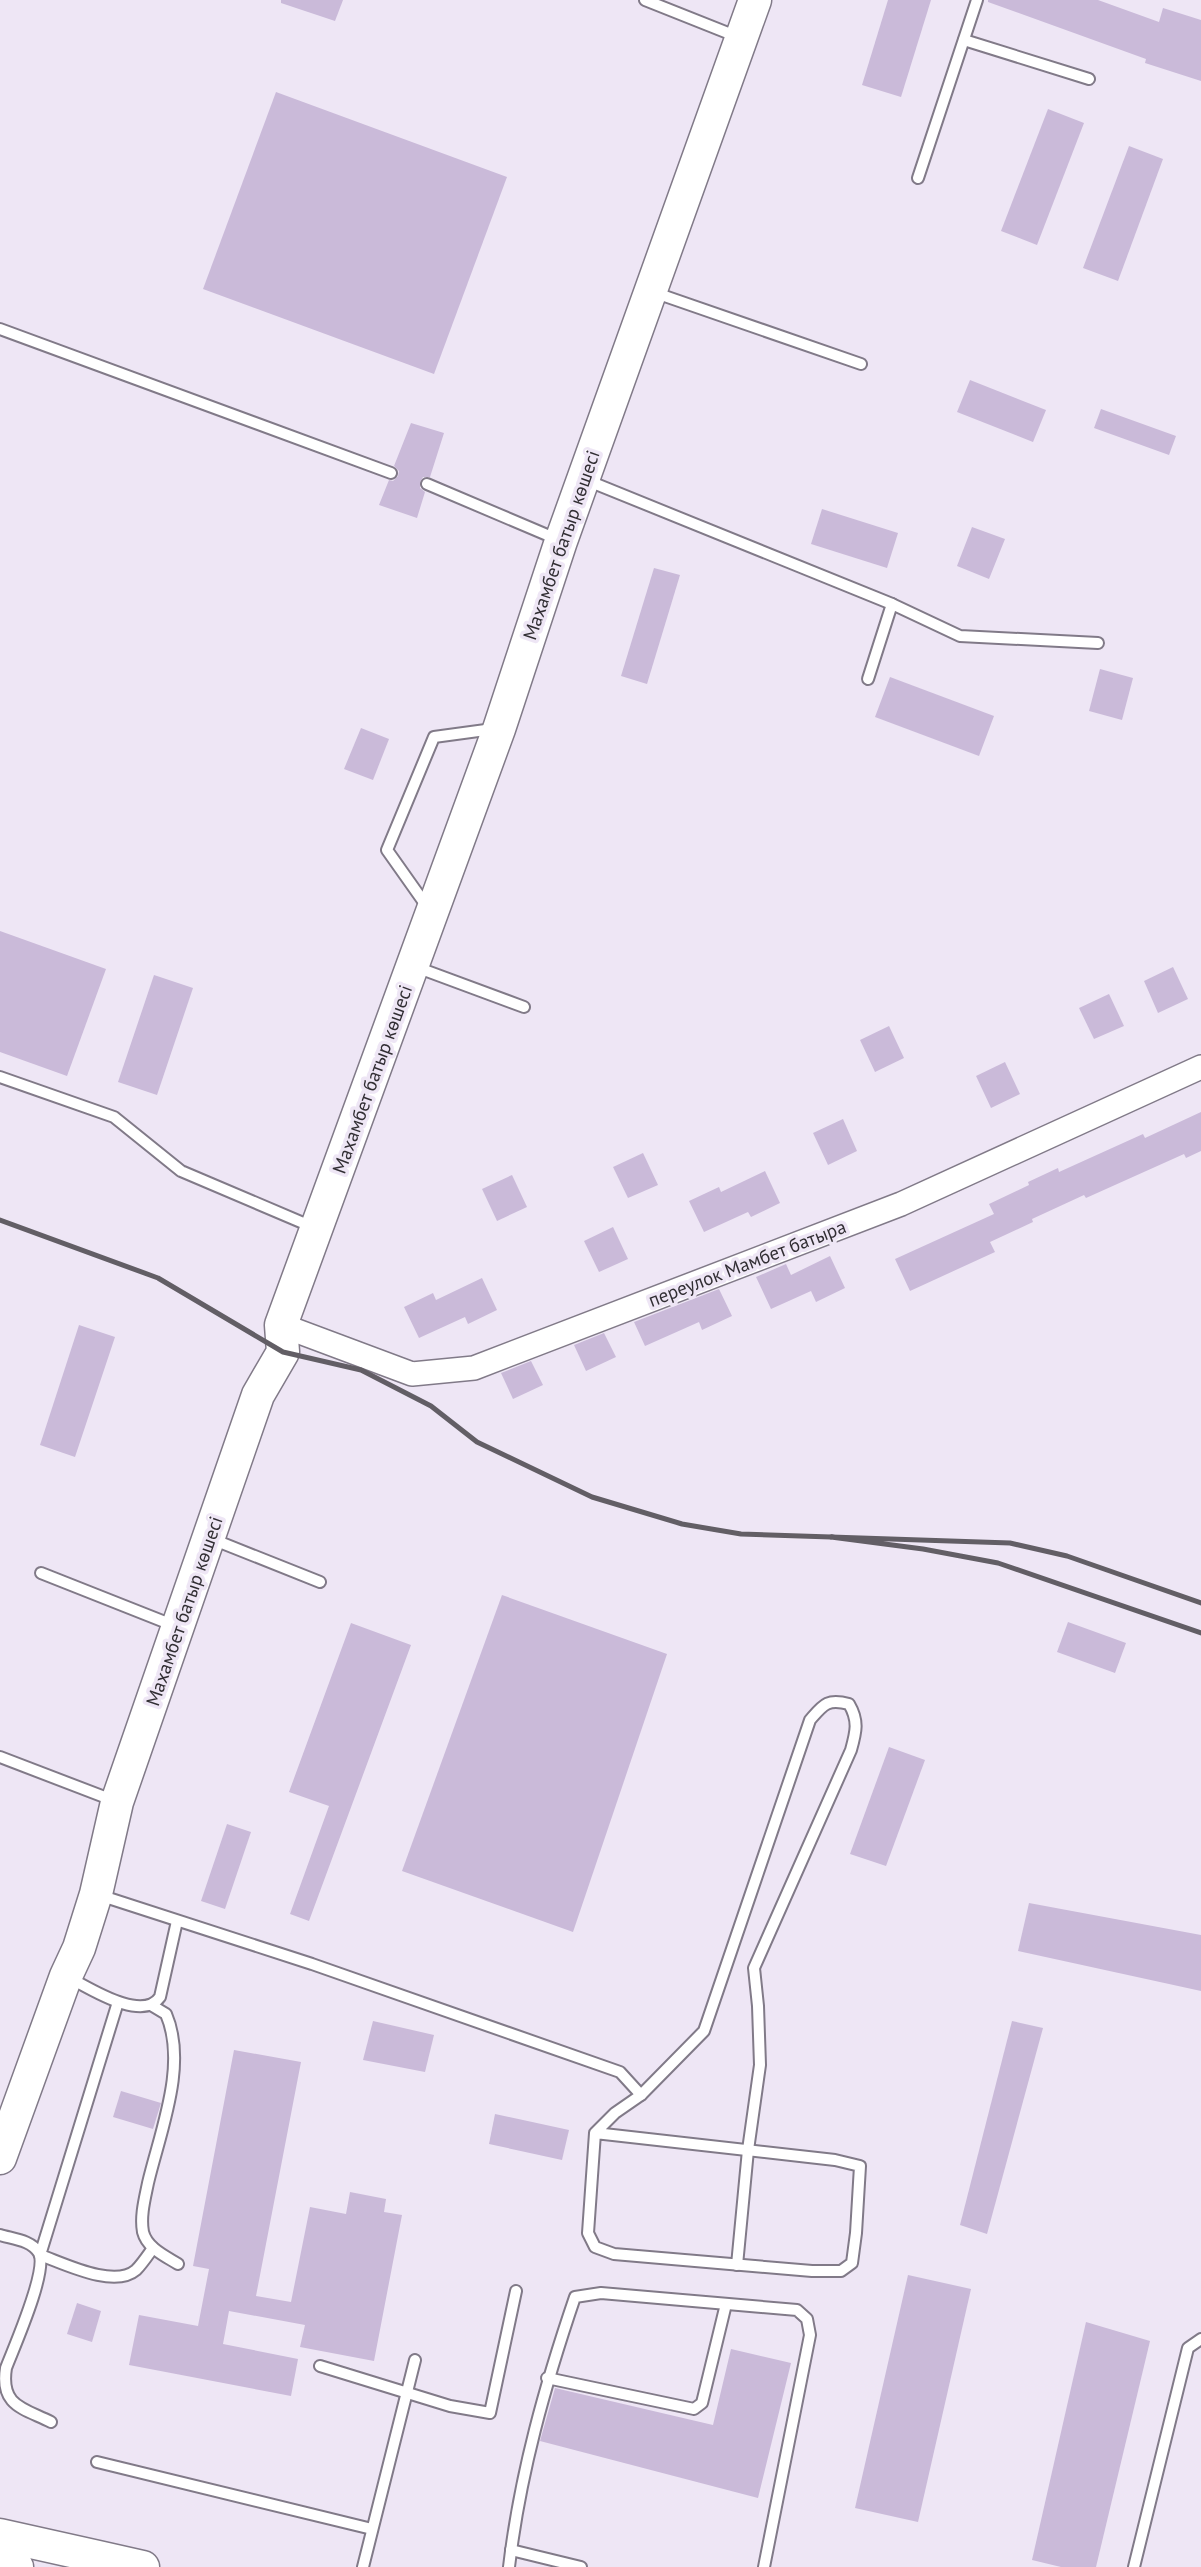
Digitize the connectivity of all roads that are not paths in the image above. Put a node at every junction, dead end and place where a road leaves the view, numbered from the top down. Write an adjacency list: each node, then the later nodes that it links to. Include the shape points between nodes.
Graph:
1 (645, 0): 4 (lane)
2 (755, 0): 4 (street, Махамбет батыр көшесі)
3 (977, 0): 5 (lane)
4 (741, 38): 8 (street, Махамбет батыр көшесі)
5 (964, 40): 6 (lane); 7 (lane)
6 (1089, 79)
7 (918, 177)
8 (650, 291): 10 (lane); 12 (street, Махамбет батыр көшесі)
9 (0, 329): 11 (lane)
10 (861, 364)
11 (391, 473)
12 (584, 479): 14 (street, Махамбет батыр көшесі); 15 (lane)
13 (428, 484): 14 (lane)
14 (562, 541): 18 (street, Махамбет батыр көшесі)
15 (892, 604): 16 (lane, via 960,636); 17 (lane)
16 (1098, 643)
17 (868, 679)
18 (499, 729): 19 (street, Махамбет батыр көшесі); 19 (lane, via 434,737 387,850)
19 (432, 914): 20 (street, Махамбет батыр көшесі)
20 (413, 966): 21 (lane); 24 (street, Махамбет батыр көшесі)
21 (524, 1007)
22 (1201, 1067): 25 (street, переулок Мамбет батыра, via 901,1204 474,1368 412,1374)
23 (0, 1077): 24 (lane, via 114,1117 181,1171)
24 (318, 1229): 25 (street, Махамбет батыр көшесі)
25 (281, 1325): 26 (street, Махамбет батыр көшесі, via 283,1352 258,1395)
26 (209, 1538): 28 (lane); 29 (street, Махамбет батыр көшесі)
27 (41, 1573): 29 (lane)
28 (320, 1583)
29 (178, 1627): 31 (street, Махамбет батыр көшесі)
30 (0, 1757): 31 (lane)
31 (117, 1802): 32 (street, Махамбет батыр көшесі)
32 (96, 1894): 33 (lane); 34 (street, Махамбет батыр көшесі)
33 (177, 1921): 36 (lane, via 160,1997); 37 (lane, via 620,2072)
34 (66, 1976): 35 (lane); 40 (street, Махамбет батыр көшесі)
35 (118, 2002): 36 (lane); 43 (lane)
36 (151, 2005): 42 (lane, via 166,2014 175,2043 170,2097 143,2207 143,2232)
37 (641, 2095): 38 (lane); 39 (lane, via 704,2031 810,1720 825,1703 849,1704 857,1727 851,1750 754,1968 760,2065)
38 (595, 2133): 39 (lane); 45 (lane, via 588,2233 594,2247 614,2254)
39 (748, 2150): 45 (lane); 45 (lane, via 860,2166 856,2233 852,2263 841,2271)
40 (0, 2158)
41 (0, 2235): 43 (lane, via 30,2244)
42 (153, 2248): 43 (lane, via 135,2272 120,2278); 44 (lane)
43 (40, 2255): 53 (lane, via 42,2272 2,2384 10,2402)
44 (178, 2264)
45 (737, 2265)
46 (516, 2291): 52 (lane, via 490,2413)
47 (726, 2304): 51 (lane, via 601,2293 575,2297); 51 (lane, via 702,2403 694,2409); 64 (lane, via 797,2310 807,2319 810,2335)
48 (1201, 2339): 65 (lane, via 1188,2348)
49 (415, 2360): 52 (lane)
50 (320, 2366): 52 (lane)
51 (547, 2378): 57 (lane)
52 (407, 2392): 55 (lane)
53 (51, 2422)
54 (97, 2462): 55 (lane)
55 (372, 2529): 61 (lane)
56 (0, 2535): 60 (street)
57 (511, 2550): 62 (lane); 63 (lane)
58 (0, 2563): 59 (street)
59 (17, 2567)
60 (143, 2567)
61 (363, 2567)
62 (509, 2567)
63 (581, 2567)
64 (764, 2567)
65 (1134, 2567)

